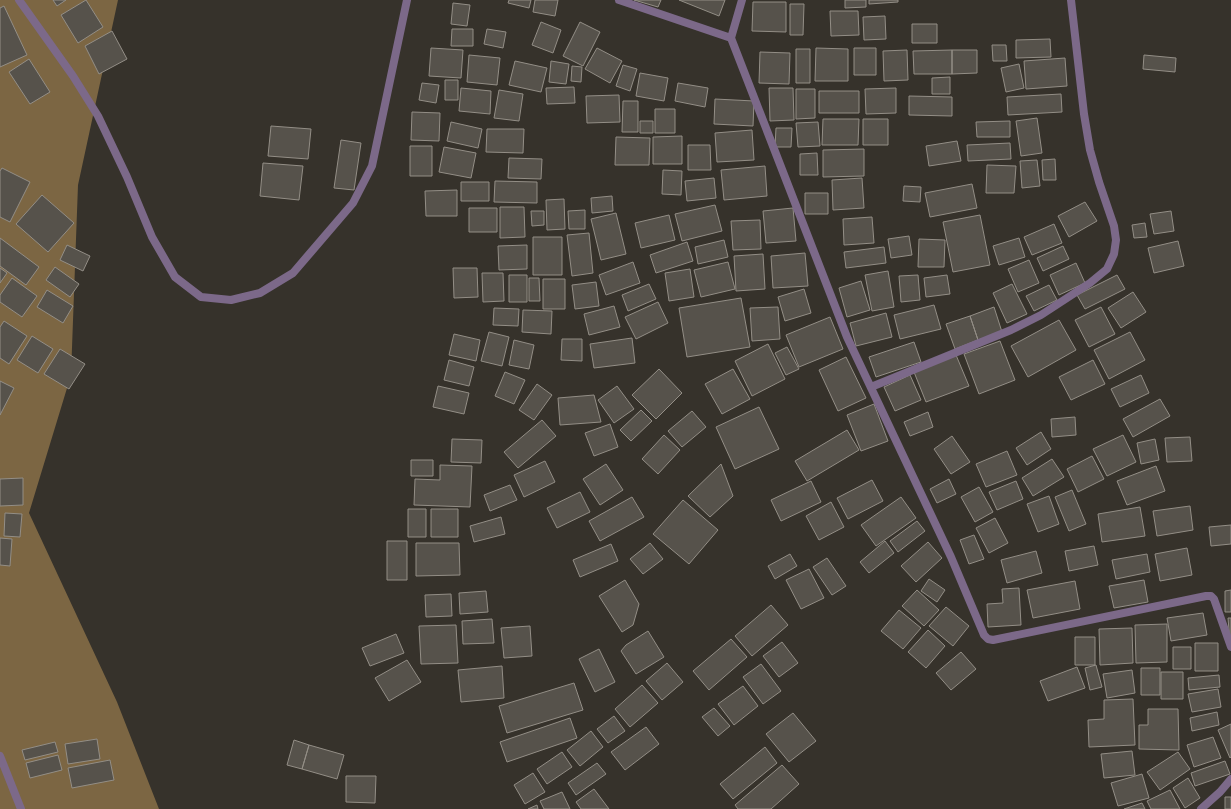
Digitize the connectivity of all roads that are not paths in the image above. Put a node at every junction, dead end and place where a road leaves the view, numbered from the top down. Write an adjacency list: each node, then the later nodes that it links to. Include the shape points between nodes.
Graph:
1 (19, 0): 2 (street, via 98,116 152,237 175,277 201,296 231,300 260,294 293,273 353,203 372,166)
2 (407, 0)
3 (619, 0): 6 (street)
4 (742, 0): 6 (street)
5 (1071, 0): 7 (street, via 1090,150 1116,240 1114,254 1107,269 1040,315 1011,330)
6 (731, 38): 7 (street, via 847,337)
7 (871, 387): 8 (street, via 988,639 1211,596)
8 (1231, 647)
9 (0, 756): 11 (street)
10 (1231, 779): 12 (street)
11 (21, 809)
12 (1201, 809)

